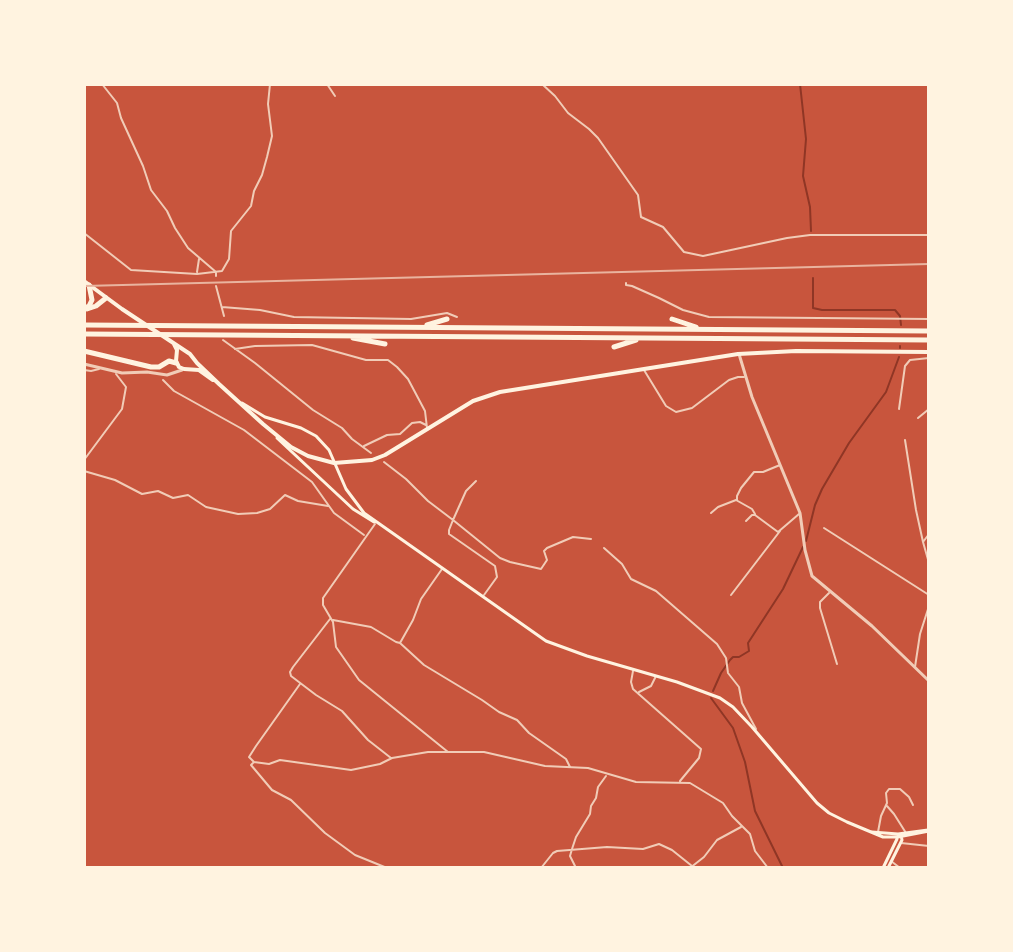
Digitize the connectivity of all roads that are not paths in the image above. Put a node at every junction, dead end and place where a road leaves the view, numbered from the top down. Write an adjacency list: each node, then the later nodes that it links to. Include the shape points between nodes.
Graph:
1 (102, 84): 8 (street, via 117,103 151,190)
2 (270, 84): 10 (street, via 272,136 262,175 251,206 231,231 226,266)
3 (327, 84): 5 (street)
4 (542, 84): 7 (street, via 598,138 638,195 641,217 663,227 684,252 703,256 810,235)
5 (335, 96)
6 (84, 233): 9 (street, via 131,270)
7 (929, 235)
8 (199, 259): 9 (street); 10 (street)
9 (197, 274): 10 (street)
10 (216, 274)
11 (87, 283): 14 (main road); 16 (highway, via 92,300)
12 (626, 283): 21 (street, via 709,317)
13 (216, 286): 15 (street)
14 (106, 298): 16 (highway); 31 (main road)
15 (222, 307): 17 (street); 18 (street, via 351,320 447,313)
16 (84, 309)
17 (224, 316)
18 (457, 317)
19 (447, 319): 23 (highway)
20 (672, 319): 24 (highway)
21 (929, 319)
22 (84, 325): 23 (highway)
23 (418, 327): 24 (highway)
24 (705, 329): 25 (highway)
25 (929, 331)
26 (84, 334): 27 (highway)
27 (340, 335): 28 (highway); 32 (highway)
28 (645, 338): 30 (highway); 33 (highway)
29 (223, 340): 34 (street)
30 (929, 340)
31 (173, 343): 36 (main road); 41 (main road)
32 (385, 344)
33 (614, 347)
34 (235, 349): 57 (street, via 312,345 366,360 388,360 408,379 425,411); 59 (street)
35 (84, 351): 41 (highway, via 151,367)
36 (186, 352): 39 (main road); 41 (main road)
37 (929, 352): 38 (main road)
38 (738, 354): 45 (main road); 49 (street)
39 (193, 358): 44 (main road); 51 (main road)
40 (929, 358): 53 (street, via 907,362)
41 (177, 362): 44 (main road); 48 (street)
42 (84, 364): 43 (street)
43 (100, 368): 46 (street); 47 (street)
44 (186, 369): 48 (street); 51 (main road, via 199,370)
45 (643, 369): 49 (street, via 663,402 676,412 692,408 729,380); 57 (main road, via 490,394)
46 (84, 370)
47 (114, 372): 48 (street); 61 (street, via 126,387 123,405)
48 (173, 374)
49 (745, 377): 63 (street)
50 (163, 380): 67 (street, via 252,436 312,482)
51 (219, 384): 52 (main road)
52 (237, 400): 56 (main road); 73 (main road, via 320,439 349,495)
53 (899, 409)
54 (929, 409): 55 (street)
55 (918, 418)
56 (263, 424): 57 (main road, via 308,456 345,464 396,450); 73 (main road, via 353,509)
57 (427, 427): 59 (street, via 415,422 400,434 385,435)
58 (905, 440): 79 (street)
59 (363, 447): 60 (street)
60 (371, 453)
61 (84, 460)
62 (384, 462): 71 (street)
63 (780, 465): 66 (street, via 754,472); 69 (street)
64 (84, 471): 67 (street, via 142,494 188,495 206,507 238,514 270,509 285,495)
65 (476, 481): 71 (street)
66 (737, 500): 68 (street); 70 (street)
67 (328, 506): 77 (street)
68 (711, 513)
69 (800, 513): 75 (street); 83 (street, via 812,576)
70 (755, 515): 72 (street); 75 (street)
71 (453, 520): 78 (street, via 500,558 534,569 546,565 544,551 549,547 573,537); 86 (street, via 449,534 496,569 496,580)
72 (746, 521)
73 (376, 522): 77 (street); 82 (main road)
74 (824, 528): 85 (street)
75 (780, 531): 84 (street)
76 (929, 534): 79 (street)
77 (365, 536): 88 (street, via 323,598)
78 (591, 539)
79 (923, 542): 81 (street)
80 (604, 548): 97 (street, via 631,579 656,591 717,644)
81 (929, 563)
82 (442, 569): 86 (main road); 89 (street)
83 (830, 592): 90 (street, via 820,608); 91 (street)
84 (731, 595)
85 (929, 595)
86 (482, 597): 92 (main road, via 550,643)
87 (929, 606): 91 (street)
88 (331, 619): 89 (street, via 371,627); 95 (street, via 291,670); 98 (street, via 337,649 359,680)
89 (400, 643): 101 (street, via 424,665 517,720)
90 (837, 664)
91 (915, 668): 94 (street)
92 (633, 670): 93 (main road); 96 (street, via 631,685)
93 (656, 676): 96 (street); 97 (main road, via 720,698)
94 (929, 681)
95 (300, 684): 99 (street, via 342,711); 100 (street, via 262,734 249,757)
96 (638, 693): 103 (street, via 701,749)
97 (758, 734): 108 (main road, via 817,803)
98 (449, 752): 99 (street); 101 (street, via 488,752)
99 (392, 758): 100 (street, via 351,770 280,760)
100 (254, 762): 116 (street, via 251,765 272,790 291,800 325,833 355,855)
101 (570, 767): 102 (street)
102 (607, 775): 103 (street, via 636,782); 112 (street)
103 (680, 782): 106 (street, via 718,799)
104 (913, 805): 105 (street, via 894,788 886,793)
105 (886, 806): 108 (street); 109 (street)
106 (742, 827): 115 (street, via 717,840); 119 (street)
107 (929, 830): 109 (main road)
108 (877, 834): 109 (main road); 113 (main road, via 888,842)
109 (901, 835): 110 (main road); 113 (main road)
110 (900, 843): 111 (street); 114 (main road)
111 (929, 846)
112 (572, 849): 115 (street, via 661,845); 117 (street, via 555,852); 118 (street)
113 (890, 852): 114 (main road)
114 (889, 860): 120 (main road); 121 (street)
115 (691, 867)
116 (387, 868)
117 (541, 868)
118 (576, 868)
119 (768, 868)
120 (886, 868)
121 (900, 868)

